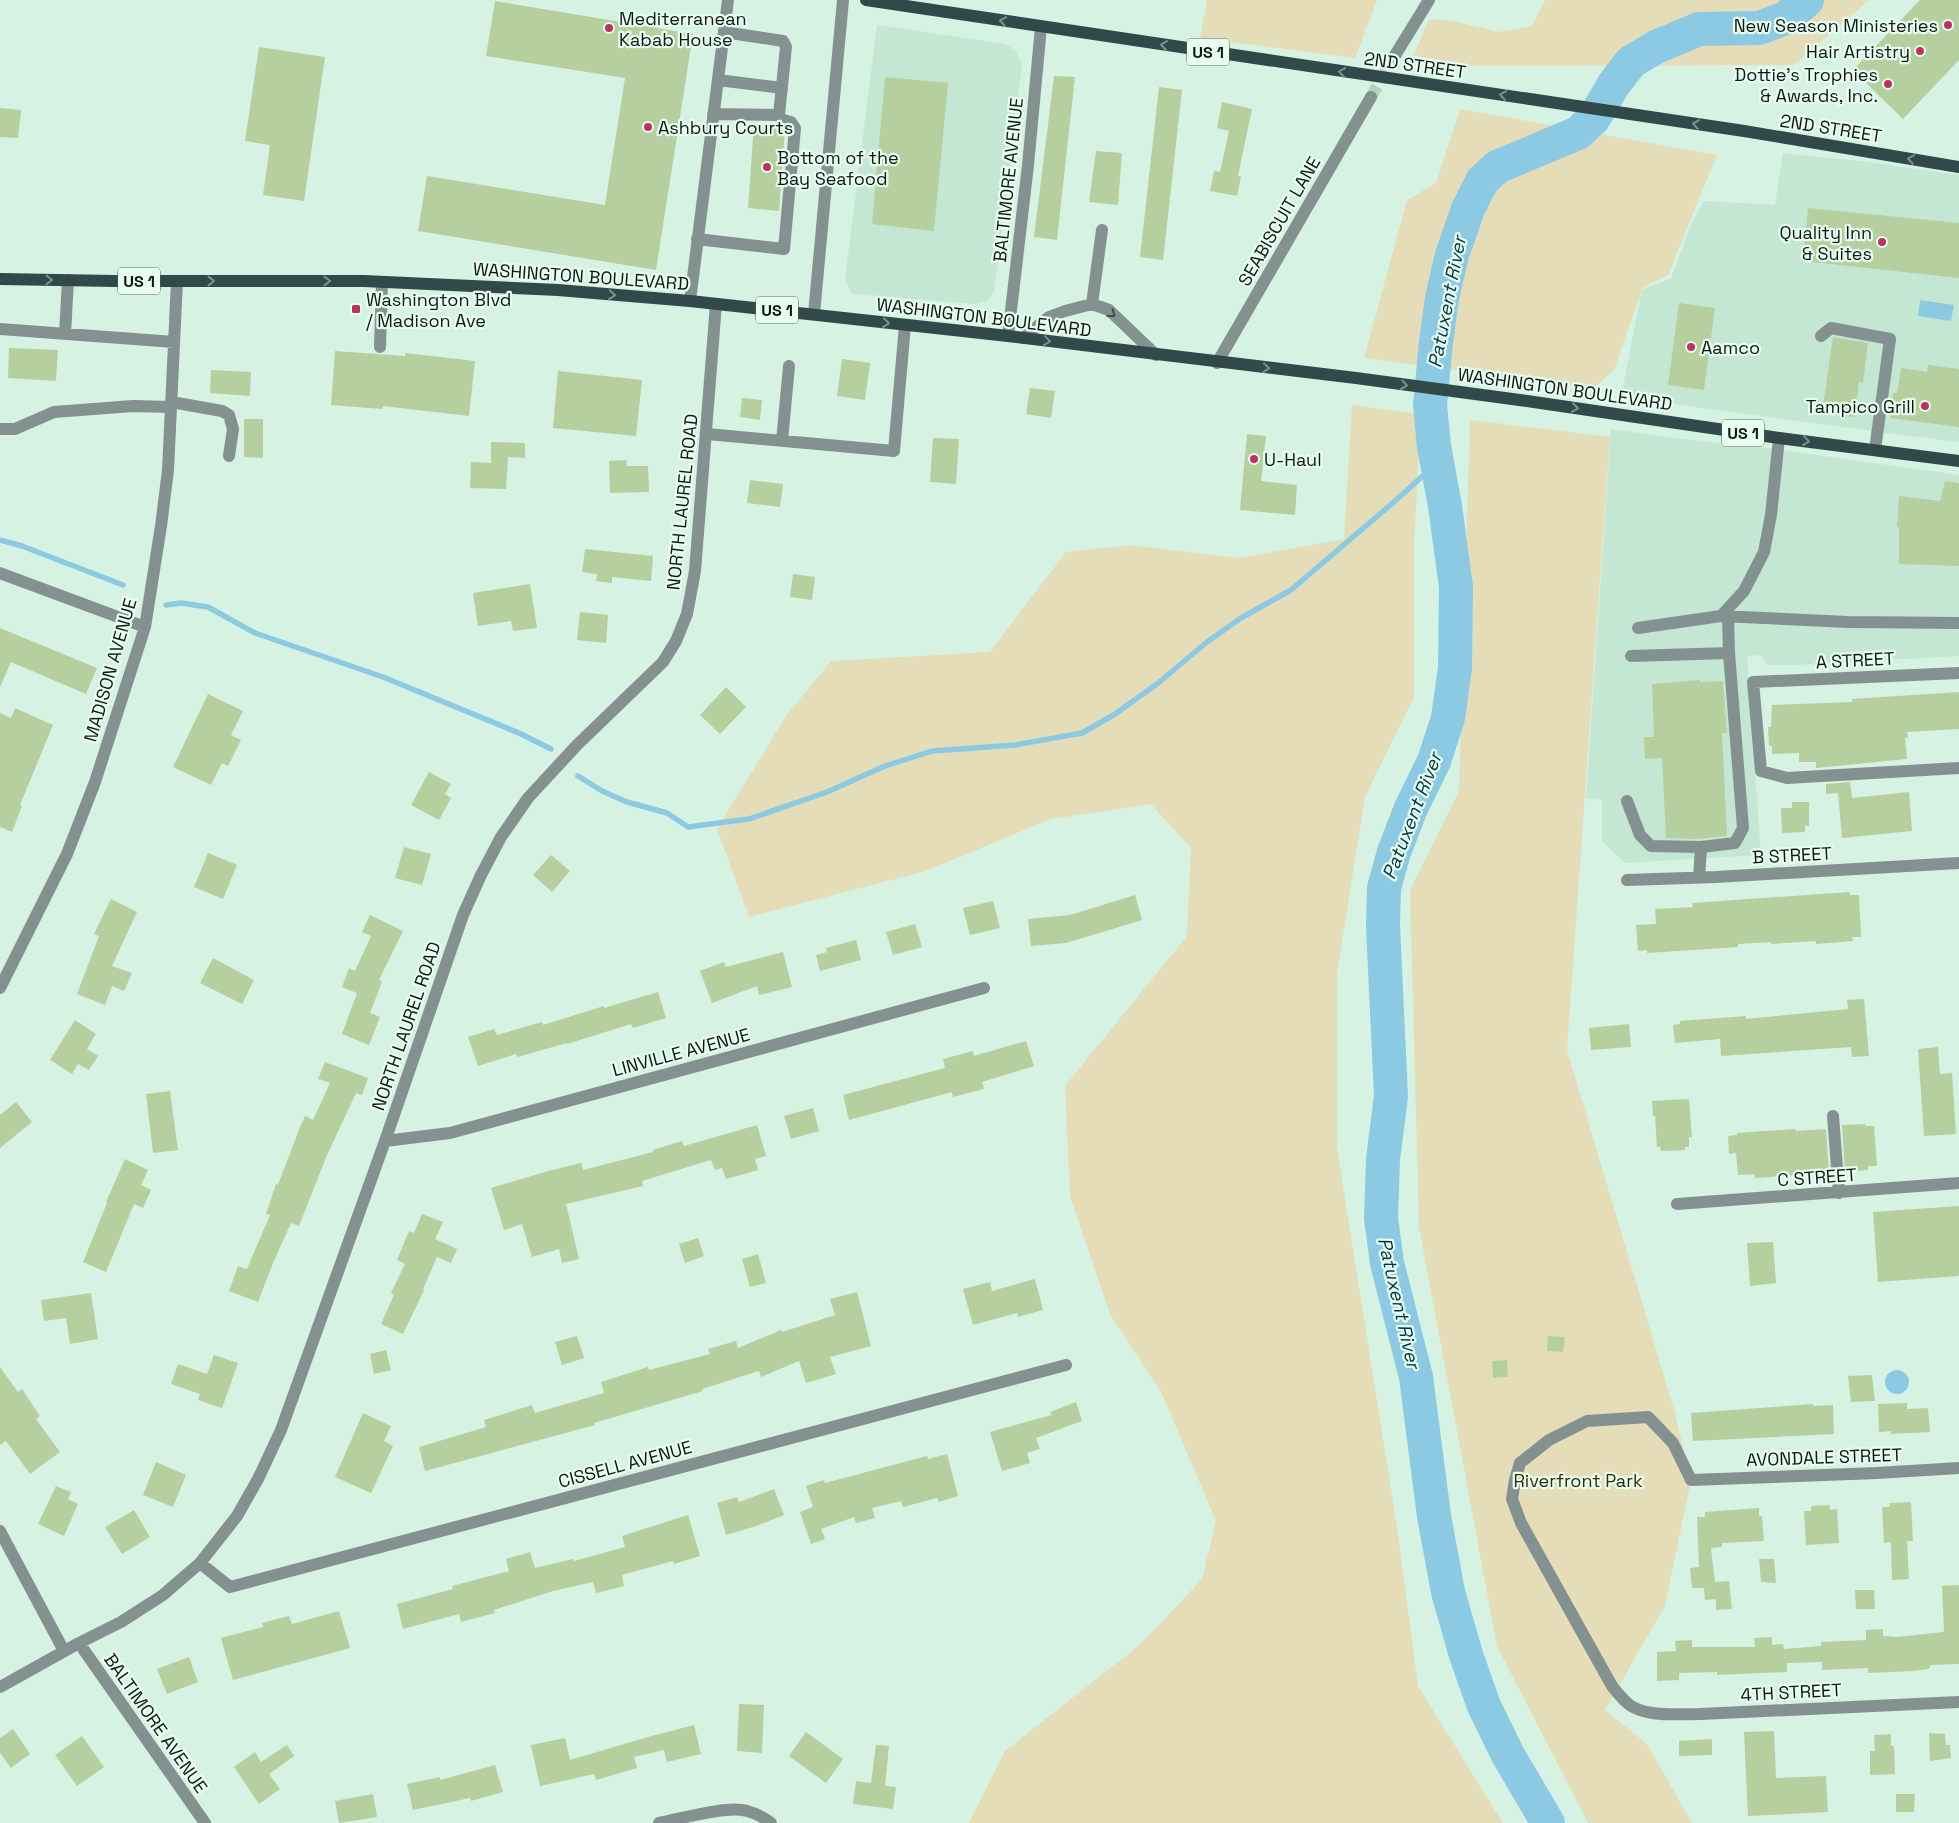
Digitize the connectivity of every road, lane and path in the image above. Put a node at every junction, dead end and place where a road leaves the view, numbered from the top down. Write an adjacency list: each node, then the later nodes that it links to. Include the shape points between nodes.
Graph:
1 (728, 0): 6 (street)
2 (843, 0): 23 (street)
3 (866, 0): 5 (main road, 2ND STREET / US 1, one-way to 3)
4 (1429, 0): 7 (street)
5 (1041, 27): 13 (main road, 2ND STREET / US 1, one-way to 5, via 1744,131); 27 (street, BALTIMORE AVENUE)
6 (724, 32): 8 (street); 9 (street, via 783,41 786,47)
7 (1394, 57)
8 (718, 80): 9 (street); 11 (street)
9 (782, 88): 12 (street)
10 (1371, 97): 33 (street, SEABISCUIT LANE)
11 (713, 114): 12 (street); 15 (street)
12 (779, 115): 15 (street, via 795,128 784,249)
13 (1959, 167)
14 (1102, 230): 22 (street)
15 (697, 239): 20 (street)
16 (0, 279): 17 (main road, WASHINGTON BOULEVARD / US 1, one-way to 17)
17 (68, 280): 18 (main road, WASHINGTON BOULEVARD / US 1); 26 (street)
18 (177, 281): 19 (main road, WASHINGTON BOULEVARD / US 1, one-way to 19); 30 (street, MADISON AVENUE)
19 (382, 282): 20 (main road, WASHINGTON BOULEVARD / US 1, one-way to 20, via 558,290); 31 (street)
20 (690, 302): 21 (main road, WASHINGTON BOULEVARD / US 1)
21 (716, 304): 23 (main road, WASHINGTON BOULEVARD / US 1); 37 (street, NORTH LAUREL ROAD)
22 (1092, 304): 29 (street, via 1049,317); 32 (street, one-way to 32, via 1109,310)
23 (814, 314): 24 (main road, WASHINGTON BOULEVARD / US 1, one-way to 24)
24 (905, 325): 27 (main road, WASHINGTON BOULEVARD / US 1); 39 (street, via 894,451)
25 (0, 329): 26 (street)
26 (65, 334): 30 (street)
27 (1008, 336): 29 (main road, WASHINGTON BOULEVARD / US 1)
28 (1821, 336): 40 (street, via 1831,328 1890,339)
29 (1023, 338): 32 (main road, WASHINGTON BOULEVARD / US 1, one-way to 32)
30 (174, 342): 35 (street, MADISON AVENUE)
31 (380, 347)
32 (1156, 355): 33 (main road, WASHINGTON BOULEVARD / US 1)
33 (1217, 363): 38 (main road, WASHINGTON BOULEVARD / US 1, one-way to 38, via 1356,378)
34 (789, 366): 39 (street)
35 (171, 405): 36 (street, via 54,412 15,429); 41 (street, via 222,411 229,415 233,429); 46 (street, MADISON AVENUE, via 168,470)
36 (0, 429)
37 (707, 434): 39 (street); 60 (street, NORTH LAUREL ROAD, via 695,571 687,614 676,641 663,662 577,745 528,798 501,837 463,915)
38 (1779, 438): 40 (main road, WASHINGTON BOULEVARD / US 1, one-way to 40); 44 (street, via 1764,552 1744,592)
39 (782, 441)
40 (1875, 450): 42 (main road, WASHINGTON BOULEVARD / US 1)
41 (229, 456)
42 (1959, 461)
43 (0, 573): 46 (street)
44 (1725, 616): 45 (street); 47 (street); 48 (street)
45 (1959, 623)
46 (145, 627): 57 (street, MADISON AVENUE, via 95,782 70,845)
47 (1638, 628)
48 (1729, 653): 49 (street); 53 (street, via 1743,828 1735,843)
49 (1631, 656)
50 (1959, 673): 51 (street, A STREET, via 1753,682 1761,771 1787,778)
51 (1959, 768)
52 (1627, 801): 53 (street, via 1640,835 1651,846)
53 (1701, 847): 55 (street)
54 (1959, 863): 55 (street, B STREET)
55 (1699, 878): 56 (street, B STREET)
56 (1627, 880)
57 (0, 988)
58 (984, 988): 60 (street, LINVILLE AVENUE, via 450,1133)
59 (1833, 1116): 62 (street)
60 (385, 1141): 67 (street, NORTH LAUREL ROAD, via 281,1430 237,1516)
61 (1959, 1184): 62 (street, C STREET)
62 (1839, 1193): 63 (street, C STREET)
63 (1677, 1204)
64 (1066, 1365): 67 (street, CISSELL AVENUE, via 230,1587)
65 (1959, 1468): 72 (street, AVONDALE STREET, via 1691,1480 1673,1443 1648,1417 1587,1421 1550,1440 1520,1463 1512,1499 1521,1523 1580,1629 1612,1686)
66 (0, 1531): 69 (street)
67 (200, 1563): 68 (street, NORTH LAUREL ROAD, via 138,1612)
68 (79, 1643): 69 (street, NORTH LAUREL ROAD); 73 (street, BALTIMORE AVENUE)
69 (64, 1651): 70 (street, NORTH LAUREL ROAD)
70 (0, 1687)
71 (1959, 1702): 72 (street, 4TH STREET, via 1664,1714 1646,1712)
72 (1626, 1703)
73 (205, 1823)
74 (659, 1823): 75 (street, via 725,1810 745,1810)
75 (771, 1823)

